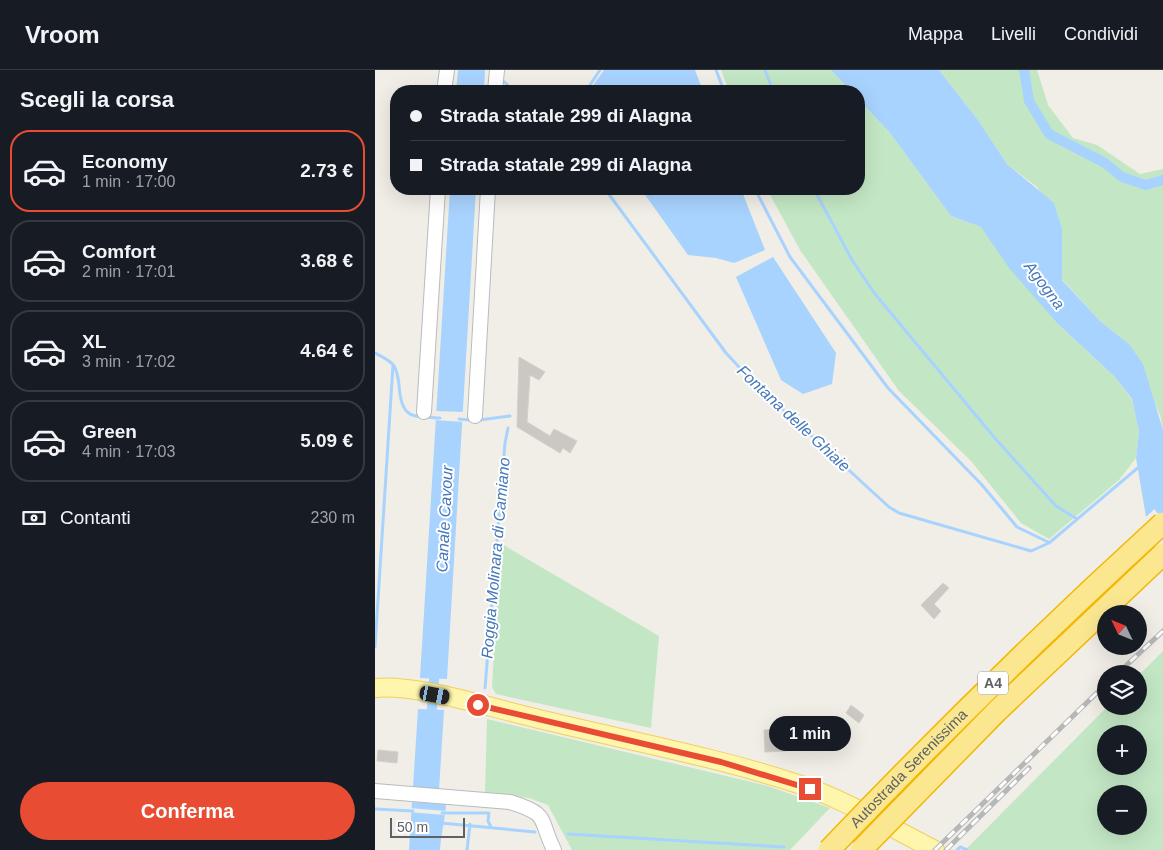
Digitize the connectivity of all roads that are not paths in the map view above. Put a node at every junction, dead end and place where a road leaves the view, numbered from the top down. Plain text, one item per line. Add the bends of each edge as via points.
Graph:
1 (447, 70) edge
2 (497, 70) edge
3 (445, 85) edge
4 (496, 85) edge
5 (438, 195) edge
6 (488, 195) edge
7 (424, 412) dead end
8 (475, 416) dead end
9 (1163, 522) edge
10 (1163, 554) edge
11 (375, 688) edge
12 (411, 691) junction
13 (375, 695) edge
14 (375, 791) edge
15 (554, 850) edge
16 (829, 850) edge
17 (861, 850) edge
18 (935, 850) edge

1 - 3 street
2 - 4 street
5 - 7 street
6 - 8 street
9 - 16 highway, Autostrada Serenissima / A4, bridge via 1011,666
10 - 17 highway, Autostrada Serenissima / A4, bridge via 997,711
11 - 12 main road
12 - 13 main road
12 - 18 main road via 721,762 796,783
14 - 15 street via 510,802 528,808 543,821

